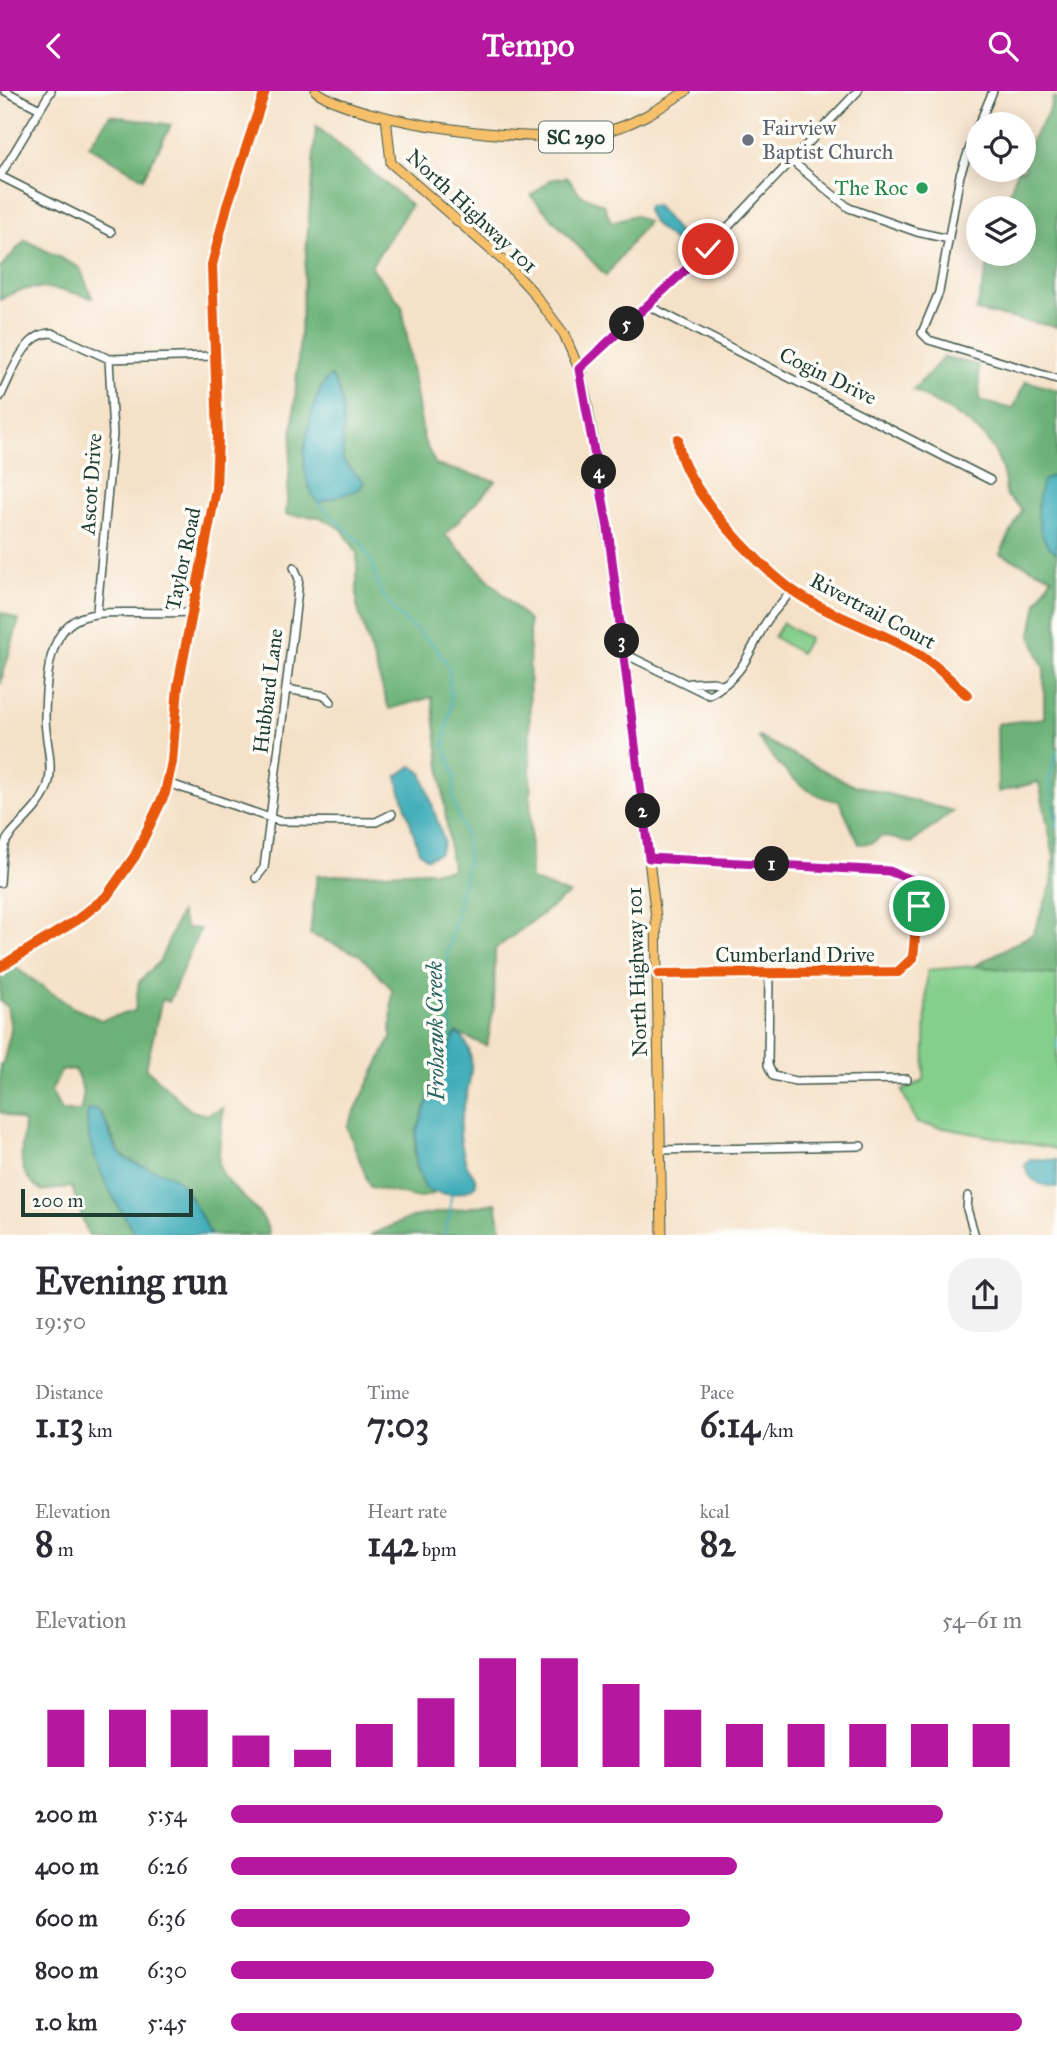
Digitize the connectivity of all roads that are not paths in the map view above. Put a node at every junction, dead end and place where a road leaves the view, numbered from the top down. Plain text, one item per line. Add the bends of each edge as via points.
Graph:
1 (5, 91) edge
2 (51, 91) edge
3 (265, 91) edge
4 (316, 91) edge
5 (687, 91) edge
6 (858, 91) edge
7 (993, 91) edge
8 (40, 109) junction
9 (984, 112) edge
10 (386, 117) junction
11 (966, 154) edge
12 (793, 162) junction
13 (0, 176) edge
14 (111, 232) dead end
15 (949, 239) junction
16 (649, 306) junction
17 (214, 356) junction
18 (110, 359) junction
19 (579, 369) junction
20 (1057, 379) edge
21 (0, 397) edge
22 (678, 439) dead end
23 (990, 480) dead end
24 (294, 567) dead end
25 (792, 590) junction
26 (97, 611) junction
27 (192, 613) junction
28 (623, 653) junction
29 (689, 683) junction
30 (724, 685) junction
31 (286, 689) junction
32 (967, 695) dead end
33 (331, 702) dead end
34 (168, 783) junction
35 (392, 814) dead end
36 (270, 819) junction
37 (2, 843) edge
38 (649, 858) junction
39 (256, 879) dead end
40 (0, 883) edge
41 (0, 967) edge
42 (659, 974) junction
43 (769, 975) junction
44 (907, 1079) dead end
45 (861, 1146) dead end
46 (659, 1150) junction
47 (968, 1196) dead end
48 (662, 1235) edge
49 (975, 1235) edge

1 - 8 street
2 - 8 street
3 - 17 street, Taylor Road via 214,253
4 - 10 main road via 347,108
5 - 10 main road, SC 290 via 638,120 583,136 522,135
6 - 12 street
7 - 9 street
8 - 13 street
10 - 19 main road, North Highway 101 via 391,163 521,279 556,321
11 - 15 street
12 - 15 street via 849,208
12 - 16 street
13 - 14 street
15 - 20 street via 939,292 922,330 925,338
16 - 19 street
16 - 23 street, Cogin Drive
17 - 18 street
17 - 27 street, Taylor Road via 216,489
18 - 21 street via 43,334 31,341
18 - 26 street, Ascot Drive via 113,434
19 - 28 main road, North Highway 101 via 608,528
22 - 25 street, Rivertrail Court via 678,453 698,491 762,564
24 - 31 street, Hubbard Lane via 299,579
25 - 30 street via 766,623 741,671
25 - 32 street, Rivertrail Court via 934,665
26 - 27 street
26 - 37 street via 69,624 53,646 45,714 48,785 40,803
27 - 34 street, Taylor Road via 178,686
28 - 29 street
28 - 38 main road, North Highway 101
29 - 30 street
29 - 30 street via 709,695
31 - 33 street
31 - 36 street, Hubbard Lane
34 - 36 street
34 - 41 street, Taylor Road via 135,856 106,897
35 - 36 street via 376,822
36 - 39 street, Hubbard Lane via 264,868
37 - 40 street
38 - 42 main road, North Highway 101
38 - 43 street, Cumberland Drive via 876,870 905,875 917,883 916,941 912,960 904,969
42 - 43 street, Cumberland Drive
42 - 46 main road, North Highway 101
43 - 44 street via 768,1065 774,1076 795,1081
45 - 46 street
46 - 48 main road, North Highway 101
47 - 49 street

